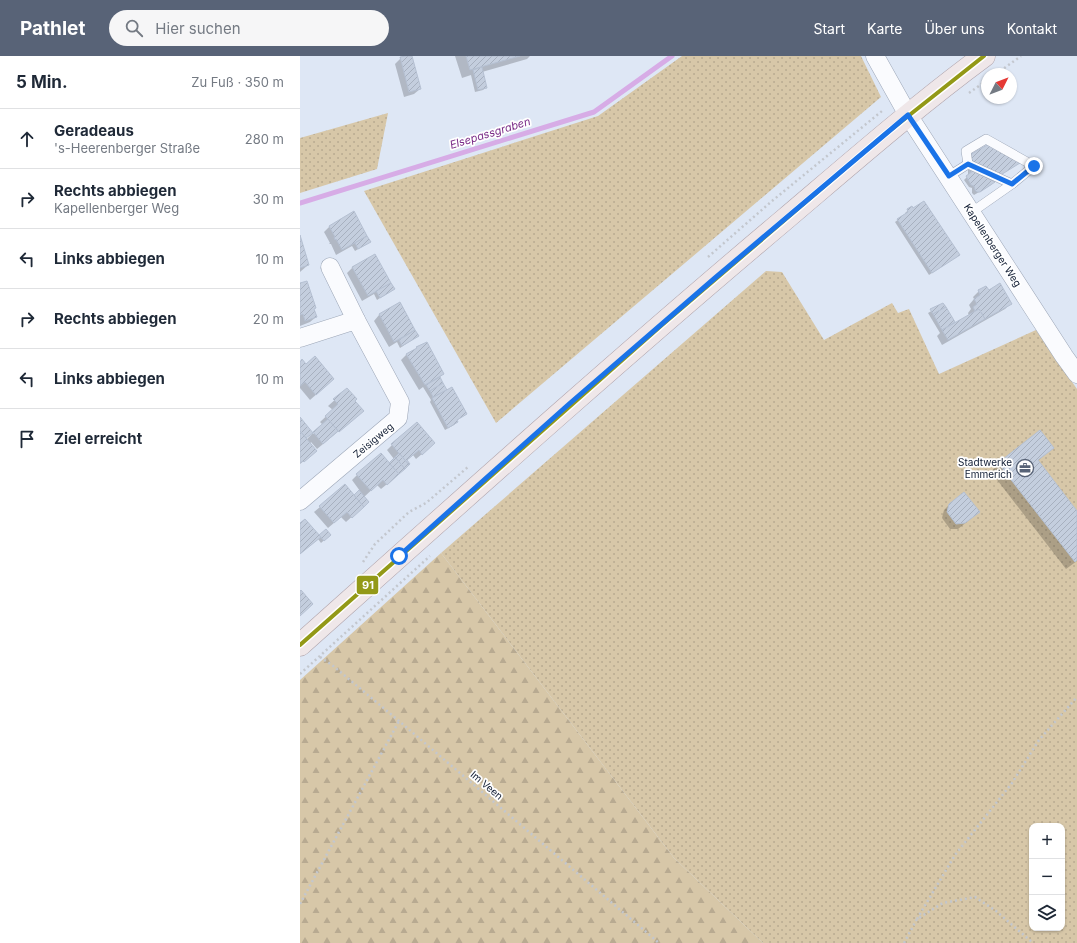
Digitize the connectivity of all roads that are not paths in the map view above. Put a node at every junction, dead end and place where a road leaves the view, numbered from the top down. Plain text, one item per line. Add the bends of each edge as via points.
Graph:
1 (874, 56) edge
2 (984, 56) edge
3 (908, 115) junction
4 (968, 164) junction
5 (949, 176) junction
6 (1012, 184) junction
7 (972, 212) junction
8 (330, 267) dead end
9 (356, 320) junction
10 (300, 338) edge
11 (1077, 374) edge
12 (300, 501) edge
13 (301, 644) edge

1 - 3 street, Kapellenberger Weg
2 - 3 main road
3 - 5 street, Kapellenberger Weg
3 - 13 main road via 568,405
4 - 5 lane
4 - 6 lane
4 - 6 lane via 966,151 986,139 1034,166
5 - 7 street, Kapellenberger Weg
6 - 7 lane
7 - 11 street, Kapellenberger Weg
8 - 9 street, Zeisigweg
9 - 10 street
9 - 12 street, Zeisigweg via 400,402 398,418

